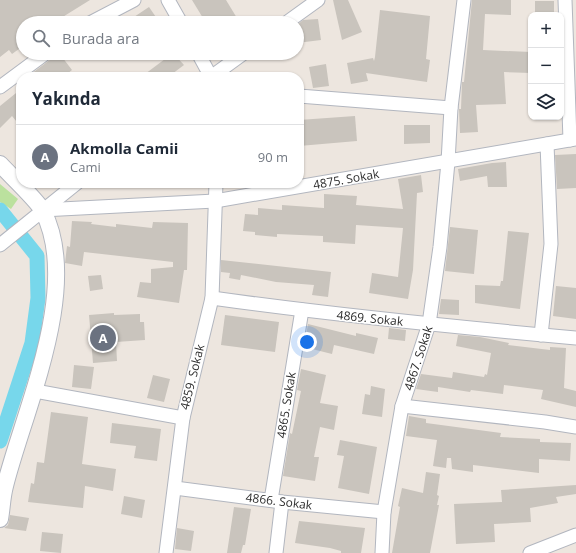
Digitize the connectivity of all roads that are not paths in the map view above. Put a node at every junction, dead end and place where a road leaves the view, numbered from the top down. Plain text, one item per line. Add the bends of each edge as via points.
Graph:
1 (134, 0) edge
2 (168, 0) edge
3 (318, 0) edge
4 (464, 0) edge
5 (565, 0) edge
6 (103, 16) edge
7 (177, 16) edge
8 (296, 16) edge
9 (37, 60) edge
10 (202, 60) edge
11 (234, 60) edge
12 (20, 72) edge
13 (208, 72) edge
14 (218, 72) edge
15 (16, 75) edge
16 (0, 87) edge
17 (304, 96) edge
18 (451, 108) junction
19 (573, 140) edge
20 (547, 144) junction
21 (448, 162) junction
22 (0, 164) edge
23 (16, 182) edge
24 (304, 186) edge
25 (22, 188) edge
26 (71, 188) edge
27 (216, 188) edge
28 (293, 188) edge
29 (215, 201) junction
30 (42, 210) junction
31 (2, 244) edge
32 (212, 298) junction
33 (302, 310) junction
34 (429, 324) junction
35 (541, 334) junction
36 (576, 338) edge
37 (35, 392) junction
38 (402, 406) junction
39 (183, 418) junction
40 (576, 428) edge
41 (175, 488) junction
42 (276, 501) junction
43 (384, 512) junction
44 (0, 519) edge
45 (576, 535) edge
46 (166, 553) edge
47 (276, 553) edge
48 (382, 553) edge
49 (530, 553) edge

1 - 6 street
2 - 7 street
3 - 8 street
4 - 18 street, 4867. Sokak
5 - 19 street
9 - 12 street
10 - 13 street
11 - 14 street
15 - 16 street
17 - 18 street
18 - 21 street, 4867. Sokak
19 - 20 street, 4875. Sokak
20 - 21 street, 4875. Sokak
20 - 35 street via 551,244
21 - 24 street, 4875. Sokak
21 - 34 street, 4867. Sokak
22 - 23 street
25 - 30 street
26 - 30 street
27 - 29 street, 4859. Sokak
28 - 29 street, 4875. Sokak
29 - 30 street, 4875. Sokak
29 - 32 street, 4859. Sokak
30 - 31 street
30 - 37 street via 53,239 55,290
32 - 33 street, 4869. Sokak
32 - 39 street, 4859. Sokak
33 - 34 street, 4869. Sokak
33 - 42 street, 4865. Sokak
34 - 35 street, 4869. Sokak
34 - 38 street, 4867. Sokak
35 - 36 street, 4869. Sokak
37 - 39 street
37 - 44 street via 5,487
38 - 40 street via 545,422
38 - 43 street, 4867. Sokak
39 - 41 street, 4859. Sokak
41 - 42 street, 4866. Sokak
41 - 46 street, 4859. Sokak
42 - 43 street, 4866. Sokak
42 - 47 street, 4865. Sokak
43 - 48 street, 4867. Sokak
45 - 49 street

